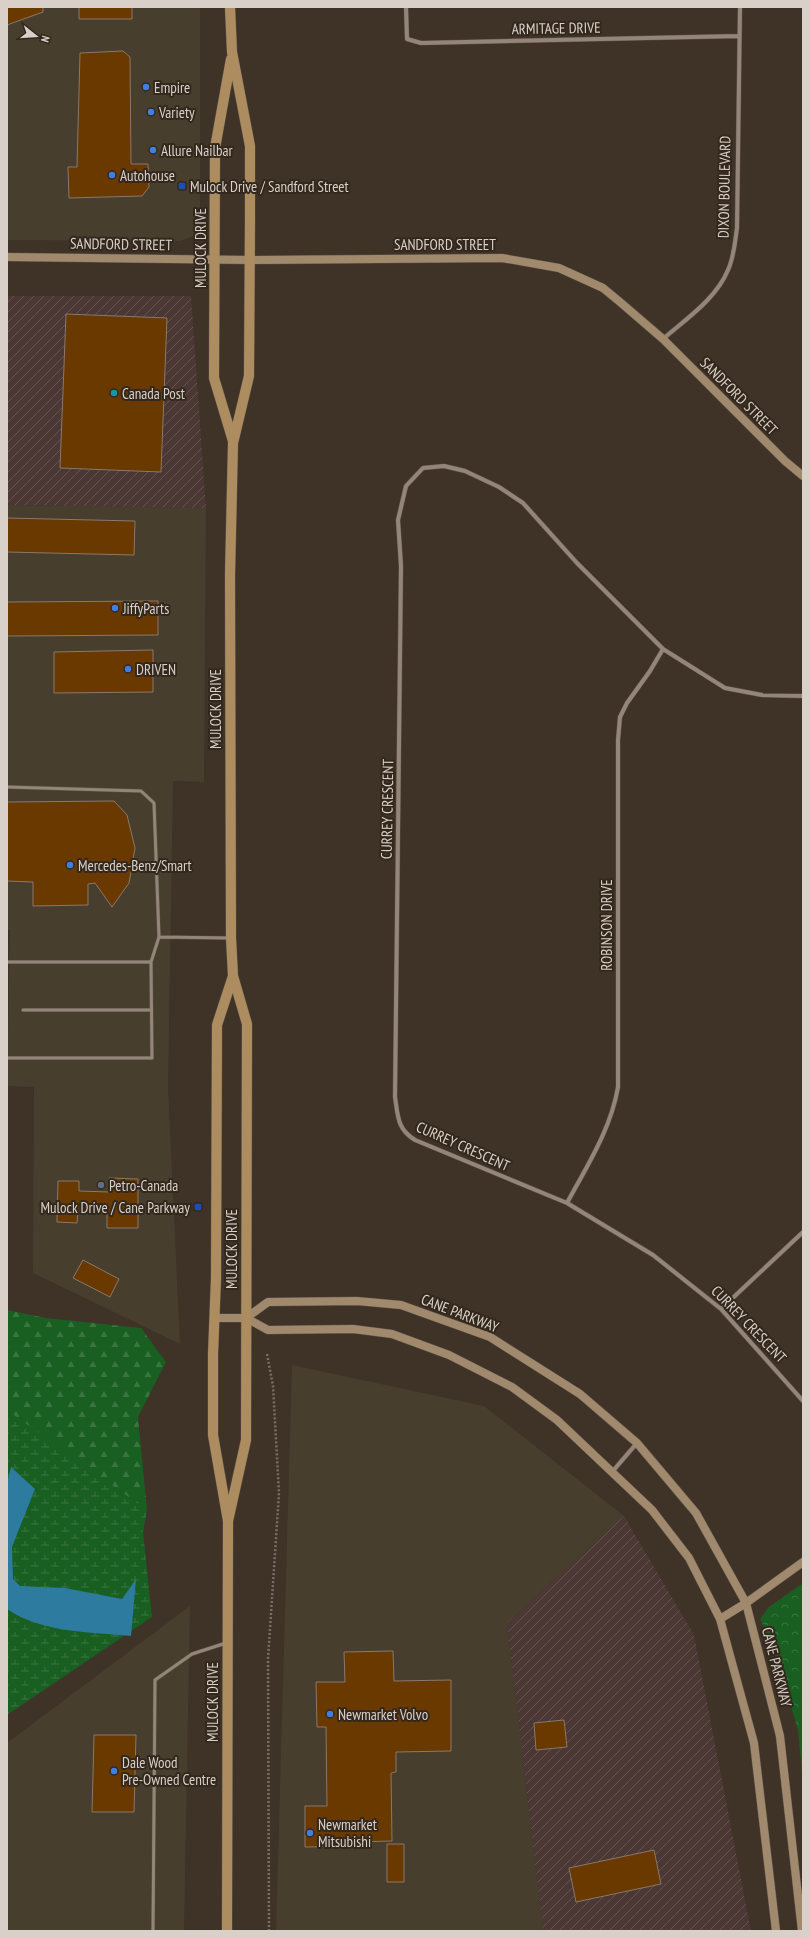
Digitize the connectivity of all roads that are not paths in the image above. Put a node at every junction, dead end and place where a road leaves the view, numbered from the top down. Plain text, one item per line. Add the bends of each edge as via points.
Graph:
1 (230, 7) edge
2 (406, 7) edge
3 (740, 7) edge
4 (739, 36) junction
5 (232, 52) junction
6 (7, 257) edge
7 (216, 259) junction
8 (250, 260) junction
9 (663, 339) junction
10 (233, 443) junction
11 (803, 476) edge
12 (663, 649) junction
13 (803, 696) edge
14 (7, 787) edge
15 (159, 936) junction
16 (231, 938) junction
17 (7, 962) edge
18 (151, 962) junction
19 (233, 976) junction
20 (23, 1010) dead end
21 (151, 1010) junction
22 (7, 1058) edge
23 (567, 1203) junction
24 (803, 1232) edge
25 (721, 1309) junction
26 (214, 1318) junction
27 (246, 1318) junction
28 (803, 1401) edge
29 (637, 1443) junction
30 (612, 1472) junction
31 (228, 1521) junction
32 (803, 1562) edge
33 (746, 1603) junction
34 (720, 1619) junction
35 (227, 1642) junction
36 (153, 1931) edge
37 (227, 1931) edge
38 (776, 1931) edge
39 (802, 1931) edge

1 - 5 main road, MULOCK DRIVE
2 - 4 street, ARMITAGE DRIVE via 407,39 421,43
3 - 4 street, DIXON BOULEVARD
4 - 9 street, DIXON BOULEVARD via 737,228 734,254 728,271 716,290
5 - 7 main road, MULOCK DRIVE via 215,148
5 - 8 main road, MULOCK DRIVE via 250,146
6 - 7 main road, SANDFORD STREET
7 - 8 main road, SANDFORD STREET
7 - 10 main road, MULOCK DRIVE via 214,378
8 - 9 main road, SANDFORD STREET via 502,258 532,262 559,268 603,288
8 - 10 main road, MULOCK DRIVE via 249,376
9 - 11 main road, SANDFORD STREET
10 - 16 main road, MULOCK DRIVE via 230,575
12 - 13 street, CURREY CRESCENT via 724,688 762,695
12 - 23 street, ROBINSON DRIVE via 620,717 618,1087 609,1122
12 - 23 street, CURREY CRESCENT via 577,563 523,503 499,487 464,470 434,466 423,468 406,486 398,520 401,566 395,1097 399,1124 406,1135 431,1148
14 - 15 lane via 141,791 154,803
15 - 16 lane
15 - 18 lane
16 - 19 main road, MULOCK DRIVE
17 - 18 lane
18 - 21 lane
19 - 26 main road, MULOCK DRIVE via 217,1025
19 - 27 main road, MULOCK DRIVE via 247,1024
20 - 21 lane
21 - 22 lane via 152,1058
23 - 25 street, CURREY CRESCENT via 653,1255
24 - 25 street
25 - 28 street, CURREY CRESCENT
26 - 27 main road
26 - 31 main road, MULOCK DRIVE via 213,1435
27 - 29 main road, CANE PARKWAY via 268,1302 357,1301 401,1305 490,1337 580,1394
27 - 30 main road via 268,1330 353,1329 392,1334 448,1355 512,1388 558,1420
27 - 31 main road, MULOCK DRIVE via 246,1440
29 - 30 street
29 - 33 main road, CANE PARKWAY via 696,1513
30 - 34 main road via 652,1510 689,1558
31 - 35 main road, MULOCK DRIVE
32 - 33 main road
33 - 34 main road
33 - 39 main road, CANE PARKWAY via 780,1736
34 - 38 main road via 754,1743
35 - 36 lane via 192,1654 154,1680
35 - 37 main road, MULOCK DRIVE

